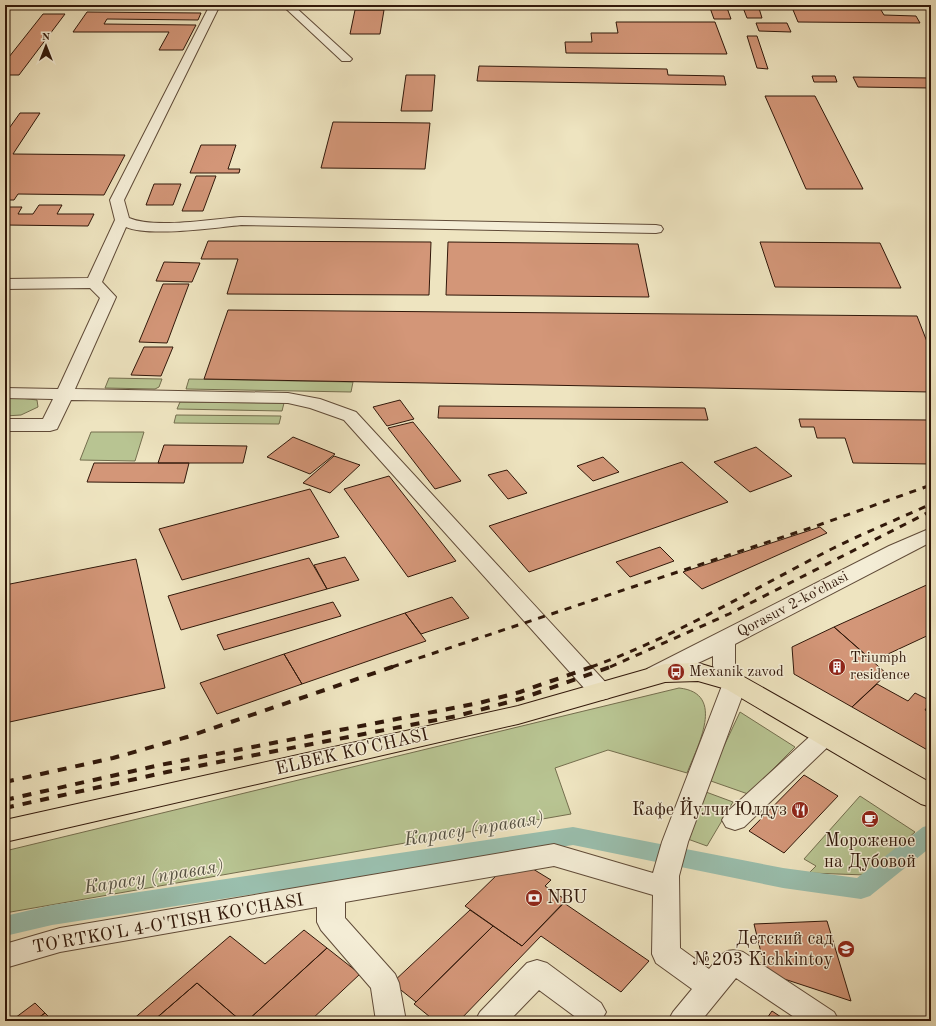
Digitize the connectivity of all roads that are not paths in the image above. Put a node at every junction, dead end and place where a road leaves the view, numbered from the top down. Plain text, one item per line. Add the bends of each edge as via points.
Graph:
1 (215, 5) edge
2 (287, 5) edge
3 (346, 5) edge
4 (512, 5) edge
5 (346, 60) dead end
6 (122, 220) junction
7 (656, 229) dead end
8 (94, 283) junction
9 (5, 284) edge
10 (5, 393) edge
11 (64, 394) junction
12 (5, 425) edge
13 (931, 534) edge
14 (724, 642) junction
15 (655, 675) junction
16 (736, 683) junction
17 (601, 692) junction
18 (826, 735) junction
19 (923, 792) edge
20 (735, 820) dead end
21 (5, 831) edge
22 (666, 882) junction
23 (331, 894) junction
24 (5, 956) edge
25 (712, 987) junction
26 (591, 1012) dead end
27 (391, 1021) edge
28 (490, 1021) edge
29 (683, 1021) edge
30 (824, 1021) edge

1 - 6 street via 117,200
2 - 5 street
3 - 4 street
6 - 7 street via 136,226 184,226 241,220
6 - 8 street
8 - 9 street
8 - 11 street via 108,297
10 - 11 street
11 - 12 street via 50,425
11 - 17 street via 288,398 314,403 350,416
13 - 14 street, Qorasuv 2-koʻchasi via 896,550
14 - 15 street, Qorasuv 2-koʻchasi
14 - 16 street via 724,666
15 - 16 main road, ELBEK KO'CHASI via 698,672
15 - 17 main road, ELBEK KO'CHASI
16 - 18 main road, ELBEK KO'CHASI
16 - 22 street via 675,842
17 - 21 main road, ELBEK KO'CHASI via 518,715
18 - 19 main road, ELBEK KO'CHASI
18 - 20 street
22 - 23 street, TO'RTKO'L 4-O'TISH KO'CHASI via 554,854
22 - 25 street via 666,954
23 - 24 street, TO'RTKO'L 4-O'TISH KO'CHASI via 60,940
23 - 27 street via 332,922 385,983
25 - 29 street
25 - 30 street via 733,960
26 - 28 street via 537,972

